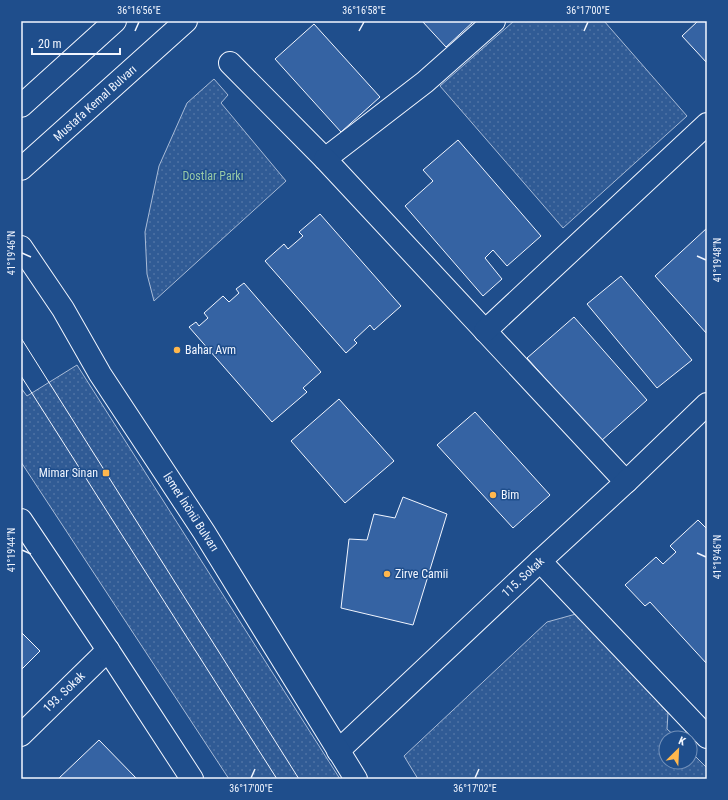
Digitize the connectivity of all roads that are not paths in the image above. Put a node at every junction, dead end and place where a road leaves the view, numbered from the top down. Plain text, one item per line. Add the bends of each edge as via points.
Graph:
1 (115, 21) edge
2 (186, 21) edge
3 (494, 21) edge
4 (230, 63) dead end
5 (21, 106) edge
6 (707, 124) edge
7 (325, 159) junction
8 (21, 169) edge
9 (21, 247) edge
10 (485, 331) junction
11 (707, 404) edge
12 (626, 482) junction
13 (21, 520) edge
14 (540, 561) junction
15 (108, 650) junction
16 (21, 735) edge
17 (707, 737) edge
18 (338, 750) junction
19 (192, 779) edge
20 (356, 779) edge

1 - 5 street
2 - 8 street, Mustafa Kemal Bulvarı
3 - 7 street via 425,82
4 - 7 street
6 - 10 street
7 - 10 street
9 - 18 street, İsmet İnönü Bulvarı via 204,532
10 - 12 street
11 - 12 street, 115. Sokak
12 - 14 street, 115. Sokak
13 - 15 street
14 - 17 street
14 - 18 street, 115. Sokak
15 - 16 street, 193. Sokak
15 - 19 street
18 - 20 street, İsmet İnönü Bulvarı

